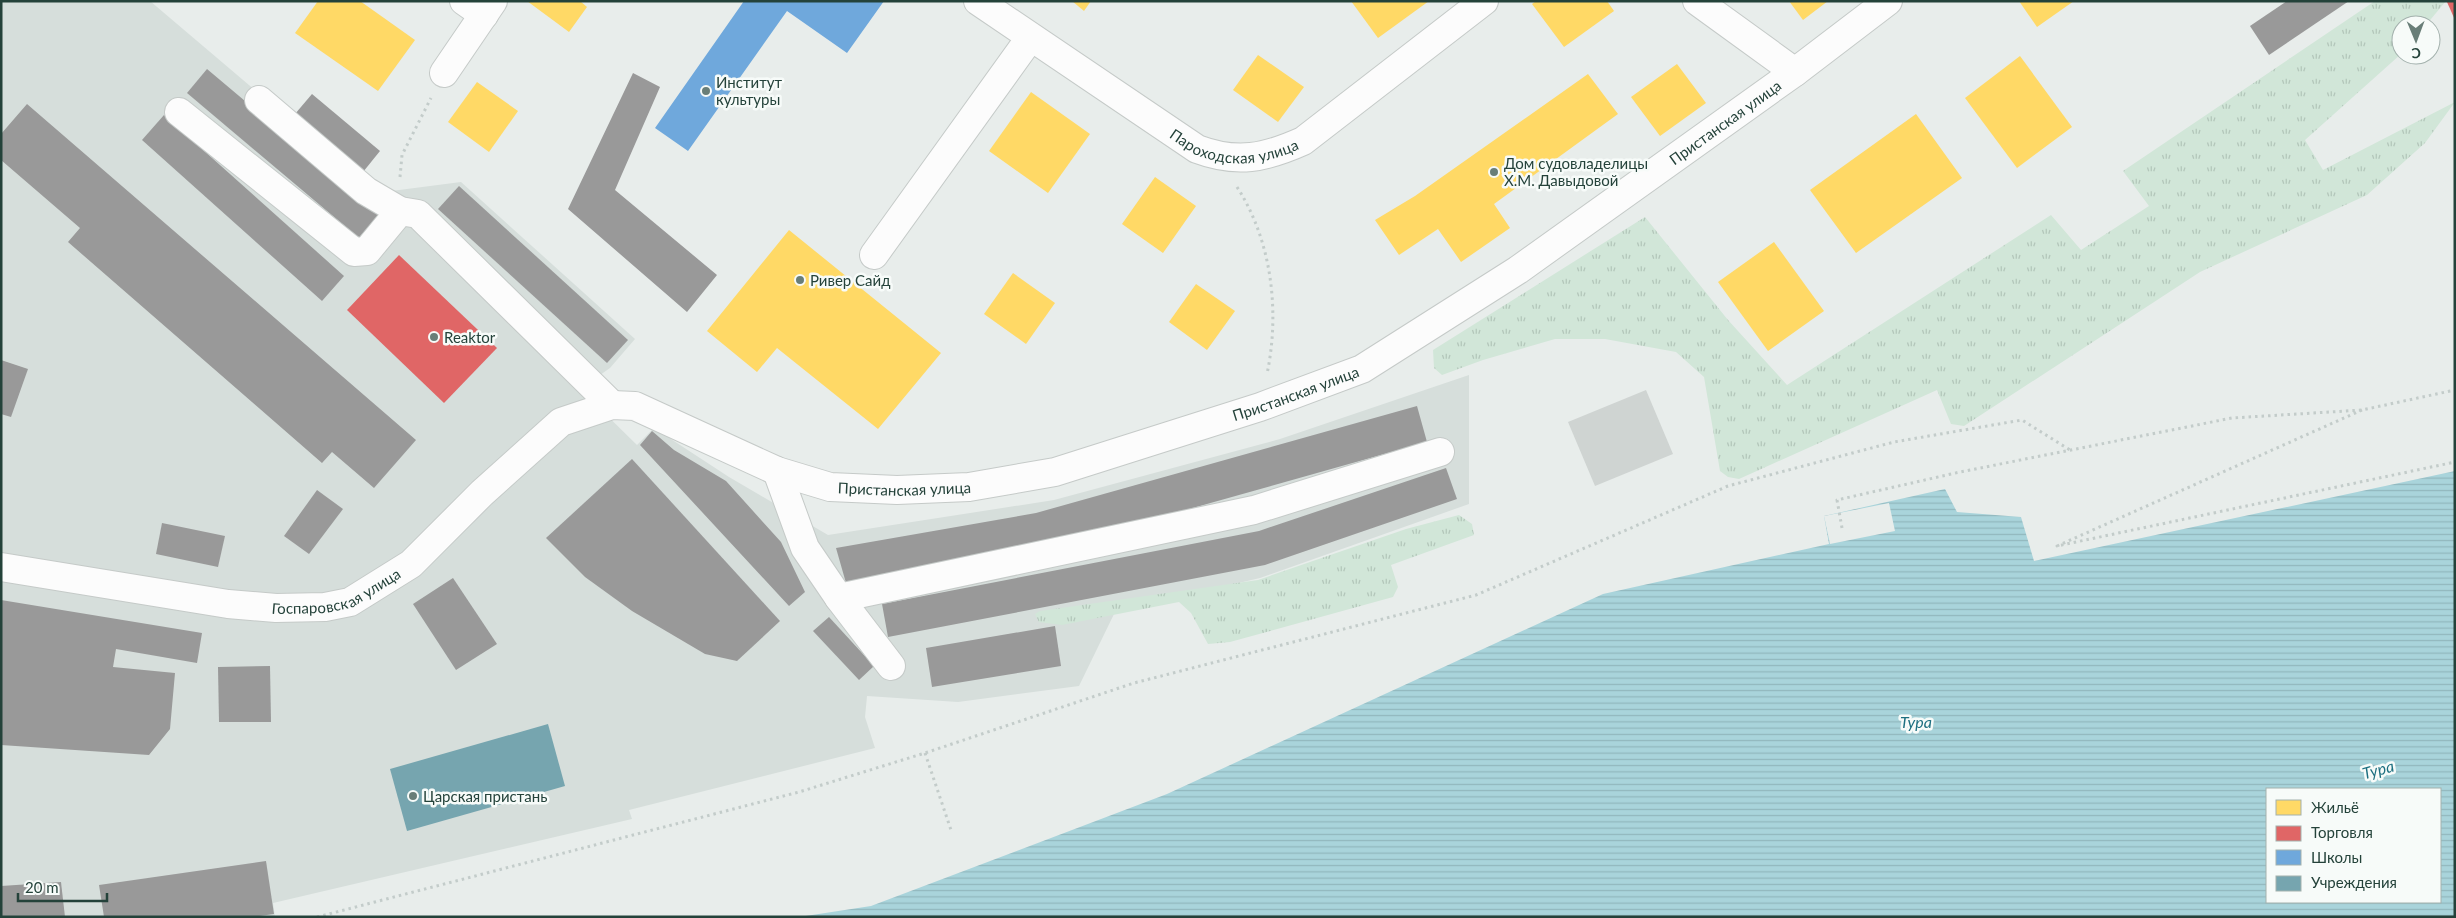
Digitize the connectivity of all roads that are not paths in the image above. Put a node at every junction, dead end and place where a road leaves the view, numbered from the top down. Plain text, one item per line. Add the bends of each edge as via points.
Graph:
1 (978, 1) edge
2 (1484, 1) edge
3 (1697, 1) edge
4 (1888, 1) edge
5 (480, 6) edge
6 (1030, 38) junction
7 (1795, 72) junction
8 (444, 73) road end
9 (259, 100) dead end
10 (179, 112) dead end
11 (409, 212) junction
12 (874, 255) dead end
13 (612, 405) junction
14 (1440, 452) dead end
15 (778, 471) junction
16 (1, 568) edge
17 (839, 598) junction
18 (891, 666) dead end

1 - 6 street, Пароходская улица
2 - 6 street, Пароходская улица via 1303,141 1273,154 1239,158 1216,156 1197,149
3 - 7 street
4 - 7 street, Пристанская улица
5 - 8 street
6 - 12 street
7 - 15 street, Пристанская улица via 1518,270 1362,369 1260,407 1055,472 969,487 897,490 830,487
9 - 11 street via 366,191
10 - 11 street via 354,252 367,250
11 - 13 street
13 - 15 street, Пристанская улица via 635,406
13 - 16 street, Госпаровская улица via 561,422 482,493 411,564 350,602 325,607 276,608 228,604
14 - 17 street via 1254,510
15 - 17 street via 805,548
17 - 18 street

